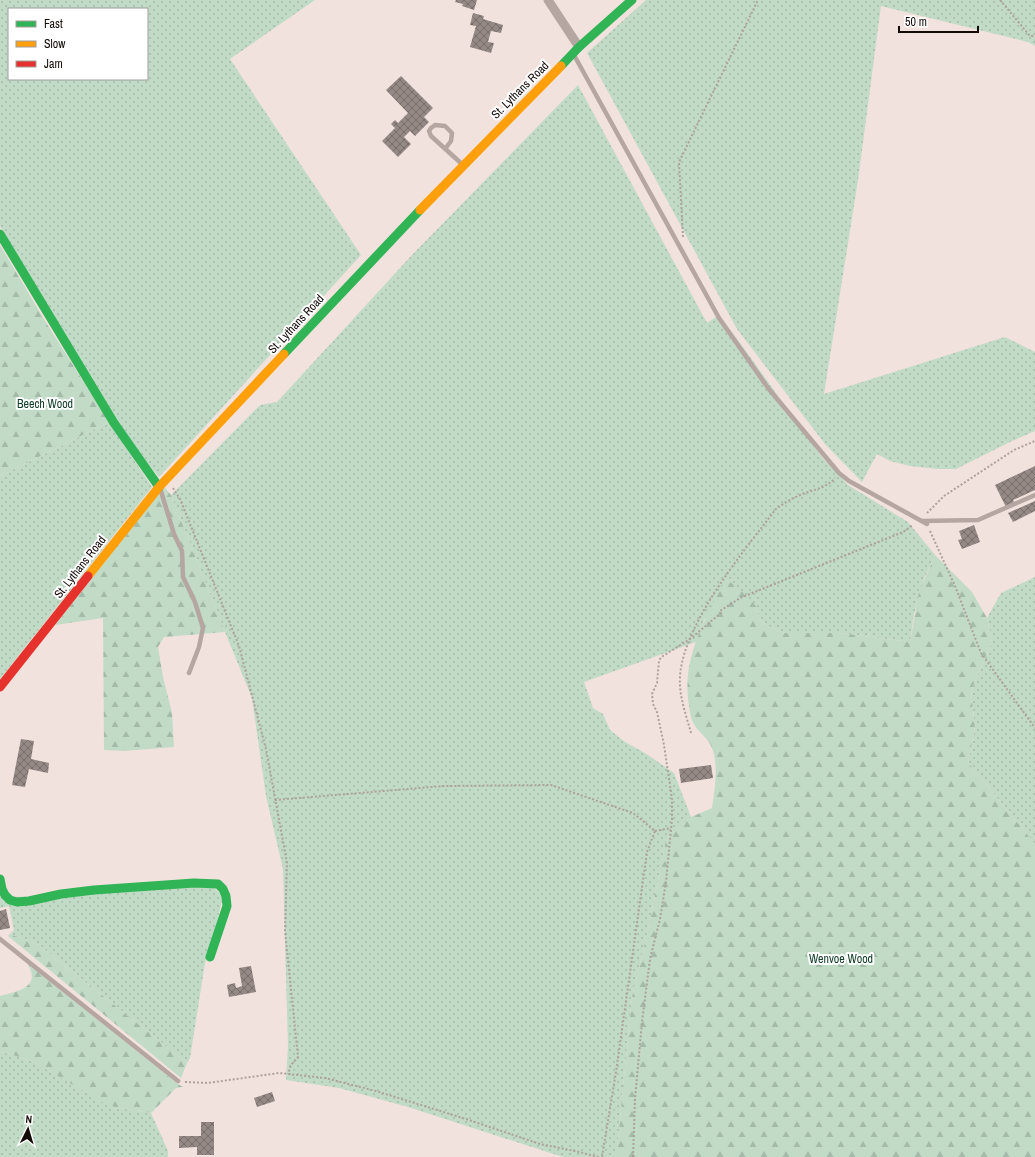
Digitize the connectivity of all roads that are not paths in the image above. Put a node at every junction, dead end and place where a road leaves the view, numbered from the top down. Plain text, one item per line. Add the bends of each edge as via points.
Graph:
1 (548, 0) edge
2 (632, 0) edge
3 (576, 50) junction
4 (446, 149) junction
5 (463, 165) junction
6 (0, 234) edge
7 (159, 487) junction
8 (1035, 495) edge
9 (920, 521) junction
10 (927, 524) road end
11 (189, 673) dead end
12 (0, 687) edge
13 (0, 879) edge
14 (0, 938) edge
15 (210, 957) dead end
16 (178, 1081) road end

1 - 3 street
2 - 3 street, St. Lythans Road
3 - 5 street, St. Lythans Road
3 - 9 lane via 719,318 768,388 839,473
4 - 4 lane via 431,136 429,131 435,125 445,126 452,132 451,141
4 - 5 lane
5 - 7 street, St. Lythans Road
6 - 7 street via 114,423
7 - 11 lane via 182,551 184,577 203,628
7 - 12 street, St. Lythans Road
8 - 9 lane via 978,520
9 - 10 lane
13 - 15 street via 8,899 14,902 73,892 194,883 218,884 226,896 227,906
14 - 16 lane

